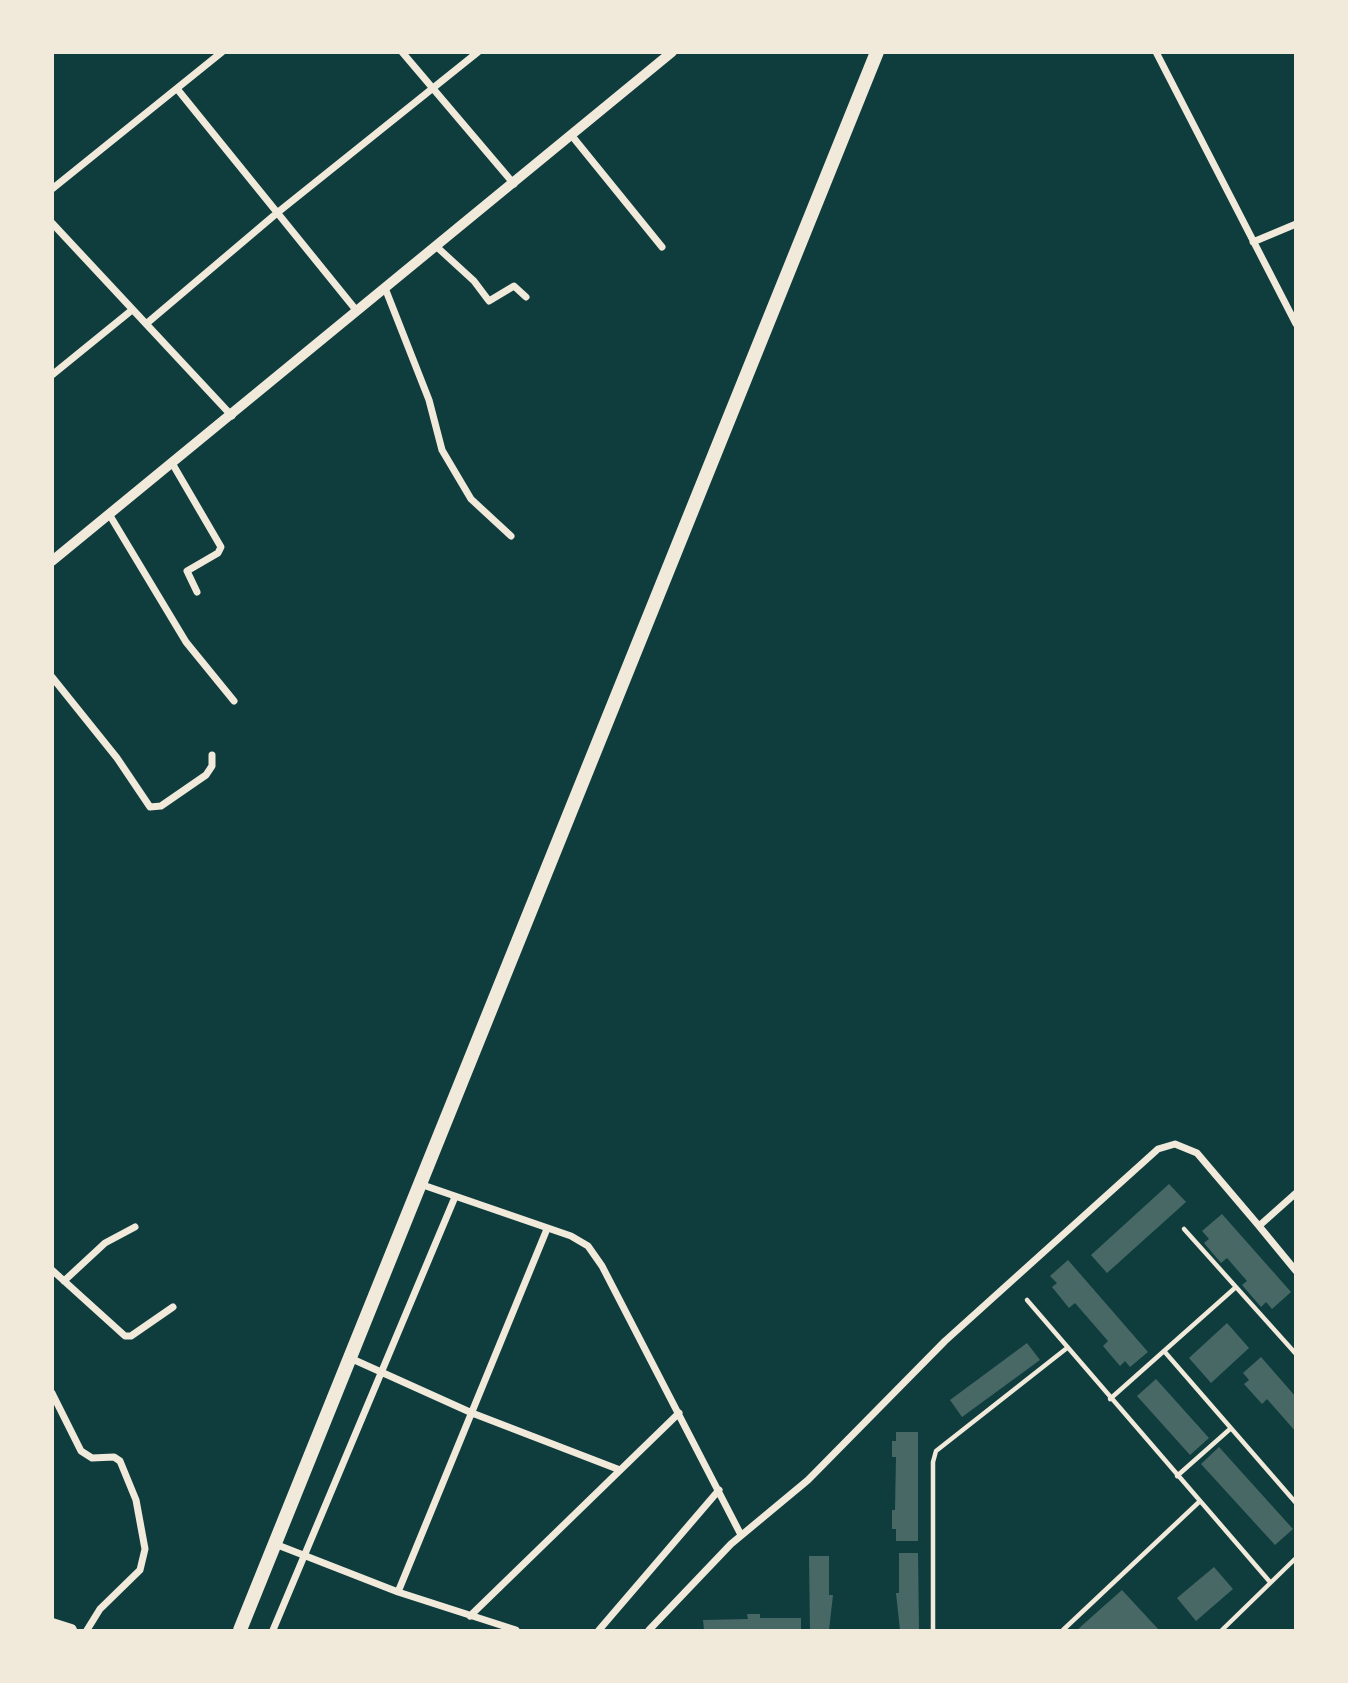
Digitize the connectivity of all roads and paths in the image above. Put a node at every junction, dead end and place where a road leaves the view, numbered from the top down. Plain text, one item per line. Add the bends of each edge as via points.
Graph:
1 (222, 52) edge
2 (402, 52) edge
3 (478, 52) edge
4 (877, 52) edge
5 (672, 53) edge
6 (1156, 53) edge
7 (431, 88) junction
8 (178, 90) junction
9 (572, 136) junction
10 (514, 184) junction
11 (52, 189) edge
12 (278, 213) junction
13 (52, 223) edge
14 (1296, 224) edge
15 (1253, 242) junction
16 (662, 247) dead end
17 (438, 248) junction
18 (385, 289) junction
19 (526, 298) dead end
20 (132, 310) junction
21 (356, 310) junction
22 (146, 324) junction
23 (1296, 324) edge
24 (52, 375) edge
25 (232, 416) junction
26 (172, 463) junction
27 (109, 514) junction
28 (511, 536) dead end
29 (52, 561) edge
30 (197, 592) dead end
31 (52, 677) edge
32 (234, 701) dead end
33 (212, 755) dead end
34 (420, 1184) junction
35 (1296, 1193) edge
36 (455, 1197) junction
37 (1259, 1226) junction
38 (135, 1227) dead end
39 (547, 1229) junction
40 (1184, 1229) dead end
41 (52, 1270) edge
42 (1296, 1271) edge
43 (64, 1281) junction
44 (1236, 1287) junction
45 (1027, 1300) dead end
46 (173, 1307) dead end
47 (1067, 1348) junction
48 (1164, 1350) junction
49 (1296, 1354) edge
50 (350, 1358) junction
51 (381, 1372) junction
52 (52, 1393) edge
53 (1110, 1399) junction
54 (472, 1412) junction
55 (679, 1413) junction
56 (1230, 1429) junction
57 (620, 1470) junction
58 (1177, 1476) junction
59 (719, 1490) junction
60 (1199, 1502) junction
61 (1296, 1503) edge
62 (741, 1535) junction
63 (275, 1544) junction
64 (304, 1555) junction
65 (1296, 1559) edge
66 (1270, 1582) junction
67 (398, 1592) junction
68 (470, 1616) junction
69 (52, 1624) edge
70 (71, 1630) edge
71 (87, 1630) edge
72 (240, 1630) edge
73 (273, 1630) edge
74 (516, 1630) edge
75 (599, 1630) edge
76 (649, 1630) edge
77 (933, 1630) edge
78 (1063, 1630) edge
79 (1222, 1630) edge

1 - 8 street
2 - 7 street
3 - 7 street
4 - 34 main road
5 - 9 street
6 - 15 street
7 - 10 street
7 - 12 street
8 - 11 street
8 - 12 street
9 - 10 street
9 - 16 street
10 - 17 street
12 - 21 street
12 - 22 street
13 - 20 street
14 - 15 street
15 - 23 street
17 - 18 street
17 - 19 street via 489,300 514,286
18 - 21 street
18 - 28 street via 429,400 442,450 471,499
20 - 22 street
20 - 24 street
21 - 25 street
22 - 25 street
25 - 26 street
26 - 27 street
26 - 30 street via 221,547 187,571
27 - 29 street
27 - 32 street via 186,642
31 - 33 street via 150,807 161,806 206,775
34 - 36 street
34 - 50 main road
35 - 37 street
36 - 39 street
36 - 51 street
37 - 42 street
37 - 62 street via 1196,1153 1182,1145 1158,1149 945,1341 808,1480
38 - 43 street via 105,1243
39 - 54 street
39 - 55 street via 588,1246
40 - 44 lane
41 - 43 street
43 - 46 street via 125,1336
44 - 48 lane
44 - 49 lane
45 - 47 lane
47 - 53 lane
47 - 77 lane via 936,1451
48 - 53 lane
48 - 56 lane
50 - 51 street
50 - 63 main road
51 - 54 street
51 - 64 street
52 - 71 street via 81,1451 92,1458 120,1461 135,1500 145,1549 140,1570 100,1609
53 - 58 lane
54 - 57 street
54 - 67 street
55 - 57 street
55 - 59 street
56 - 58 lane
56 - 61 lane
57 - 68 street
58 - 60 lane
59 - 62 street
59 - 75 street
60 - 66 lane
60 - 78 lane
62 - 76 street
63 - 64 street
63 - 72 main road
64 - 67 street
64 - 73 street
65 - 66 lane
66 - 79 lane
67 - 68 street
68 - 74 street
69 - 70 main road

